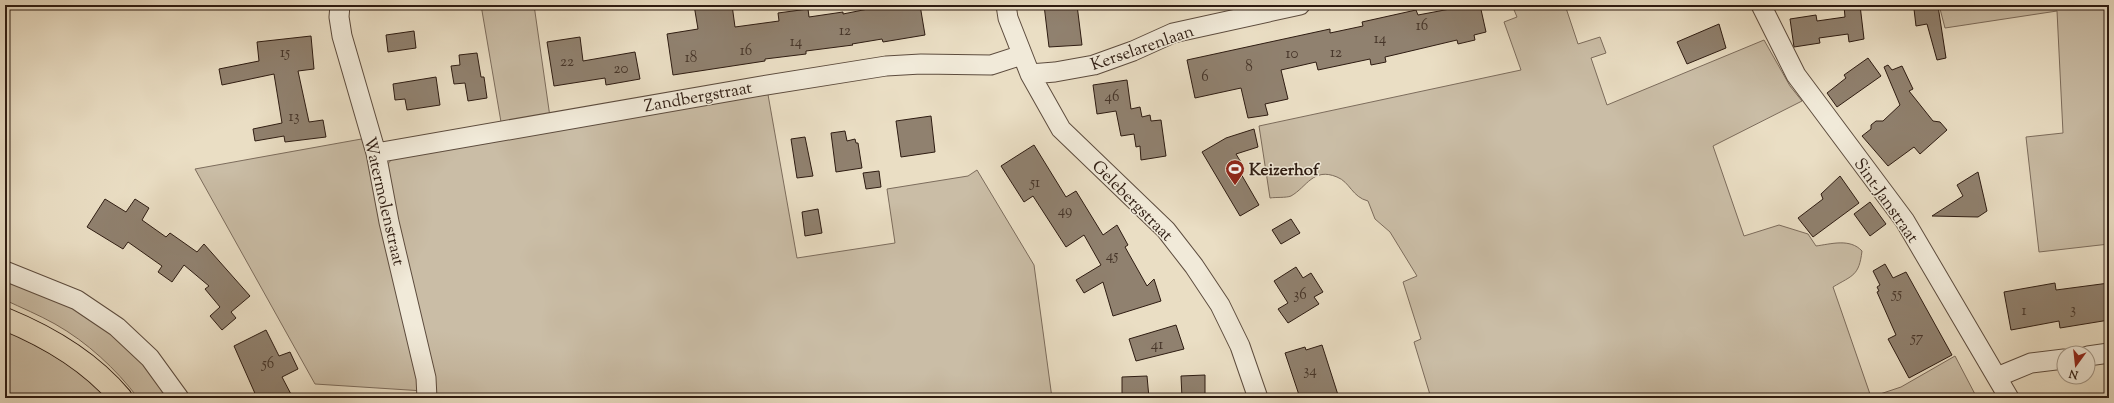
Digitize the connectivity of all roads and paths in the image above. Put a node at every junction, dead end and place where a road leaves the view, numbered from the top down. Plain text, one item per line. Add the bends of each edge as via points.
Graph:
1 (340, 5) edge
2 (1006, 5) edge
3 (1300, 5) edge
4 (1761, 5) edge
5 (1022, 55) junction
6 (1030, 74) junction
7 (376, 153) junction
8 (5, 271) edge
9 (5, 319) edge
10 (2109, 353) edge
11 (2096, 355) edge
12 (2056, 360) edge
13 (1997, 377) junction
14 (121, 398) edge
15 (179, 398) edge
16 (427, 398) edge
17 (1258, 398) edge
18 (2008, 398) edge

1 - 7 street, Watermolenstraat via 342,36
2 - 5 street, Gelebergstraat via 1008,18
3 - 6 street, Kerselarenlaan via 1173,33 1094,65
4 - 13 street, Sint-Janstraat via 1796,75 1905,221
5 - 6 street, Gelebergstraat
5 - 7 street, Zandbergstraat via 991,64 886,66
6 - 17 street, Gelebergstraat via 1061,129 1166,230 1194,266 1220,305 1240,346
7 - 16 street, Watermolenstraat via 389,222 426,378
8 - 15 street via 77,300 117,327 150,358
9 - 14 highway via 30,329 74,355 110,385
10 - 11 street
12 - 13 street via 2031,363
13 - 18 street, Sint-Janstraat

